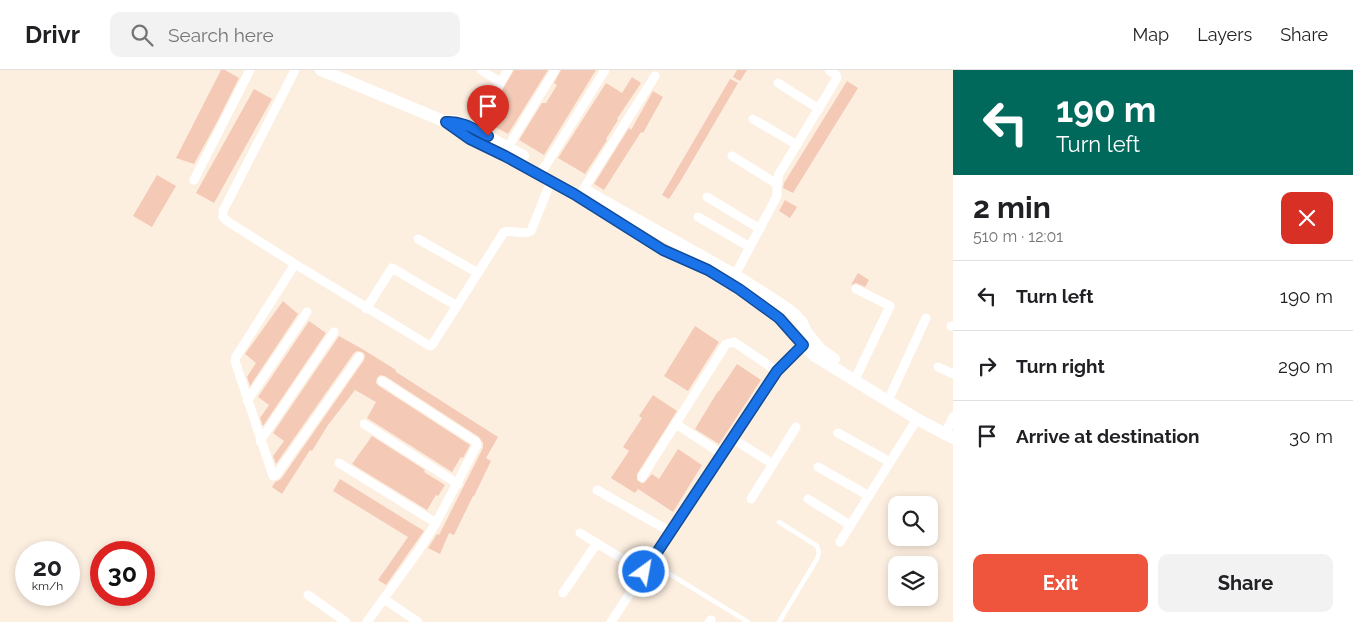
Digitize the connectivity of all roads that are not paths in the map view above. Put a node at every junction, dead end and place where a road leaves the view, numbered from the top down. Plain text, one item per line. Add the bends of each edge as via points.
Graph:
1 (250, 70) edge
2 (295, 70) edge
3 (321, 70) edge
4 (481, 70) edge
5 (508, 70) edge
6 (555, 70) edge
7 (605, 70) edge
8 (829, 70) edge
9 (655, 76) dead end
10 (500, 82) junction
11 (778, 83) dead end
12 (819, 108) junction
13 (753, 119) dead end
14 (446, 122) junction
15 (473, 128) junction
16 (797, 145) junction
17 (508, 147) junction
18 (732, 156) dead end
19 (544, 168) junction
20 (194, 180) dead end
21 (551, 181) junction
22 (777, 184) junction
23 (583, 190) junction
24 (707, 197) dead end
25 (698, 217) dead end
26 (760, 229) junction
27 (418, 239) dead end
28 (750, 247) junction
29 (295, 264) junction
30 (478, 274) junction
31 (735, 275) junction
32 (856, 289) dead end
33 (457, 306) junction
34 (366, 308) junction
35 (790, 310) junction
36 (307, 312) dead end
37 (926, 318) dead end
38 (792, 331) junction
39 (334, 332) dead end
40 (811, 348) junction
41 (359, 357) dead end
42 (938, 367) dead end
43 (777, 371) junction
44 (953, 374) edge
45 (858, 375) junction
46 (382, 381) dead end
47 (891, 394) junction
48 (247, 401) junction
49 (917, 419) junction
50 (364, 424) dead end
51 (676, 424) junction
52 (796, 427) dead end
53 (950, 430) edge
54 (838, 433) dead end
55 (732, 439) junction
56 (260, 441) junction
57 (722, 454) junction
58 (890, 462) junction
59 (339, 463) dead end
60 (773, 464) junction
61 (818, 467) dead end
62 (642, 478) dead end
63 (458, 484) junction
64 (596, 490) dead end
65 (869, 496) junction
66 (751, 499) dead end
67 (808, 499) dead end
68 (779, 522) dead end
69 (436, 523) junction
70 (850, 525) junction
71 (671, 532) junction
72 (580, 533) dead end
73 (840, 542) dead end
74 (597, 543) junction
75 (650, 562) junction
76 (644, 572) junction
77 (563, 593) dead end
78 (308, 595) dead end
79 (384, 600) junction
80 (346, 622) edge
81 (366, 622) edge
82 (418, 622) edge
83 (611, 622) edge
84 (748, 622) edge
85 (779, 622) edge

1 - 20 street
2 - 29 street via 223,211 227,221
3 - 14 street
4 - 10 street
5 - 10 street
6 - 17 street
7 - 19 street
8 - 12 street via 837,78
9 - 23 street
10 - 15 street
11 - 12 street
12 - 16 street
13 - 16 street
14 - 15 street via 455,121
14 - 21 street via 470,139
15 - 17 street
16 - 22 street via 779,174
17 - 19 street
18 - 22 street
19 - 23 street
21 - 30 street via 530,231 526,234 504,232
21 - 38 street via 663,250 708,270 739,289
22 - 26 street via 777,196
23 - 31 street
24 - 26 street
25 - 28 street
26 - 28 street
27 - 30 street
28 - 31 street
29 - 34 street
29 - 48 street via 236,357 235,365
30 - 33 street
31 - 35 street
32 - 45 street via 890,306
33 - 34 street via 430,346
33 - 34 street via 392,268
35 - 38 street
35 - 40 street via 802,323
36 - 48 street
37 - 47 street
38 - 40 street
39 - 56 street
40 - 43 street
40 - 45 street
40 - 49 street via 832,368
41 - 56 street via 276,475 270,473
42 - 44 street
43 - 51 street via 734,342 726,344
43 - 55 street
45 - 47 street
46 - 63 street via 476,442 477,448
47 - 53 street
48 - 56 street
49 - 53 street
49 - 58 street
50 - 63 street
51 - 57 street
51 - 62 street
52 - 60 street
54 - 58 street
55 - 57 street
55 - 60 street
57 - 71 street
58 - 65 street
59 - 69 street
60 - 66 street
61 - 65 street
63 - 69 street
64 - 71 street
65 - 70 street
67 - 70 street
68 - 85 lane via 817,546 819,552
69 - 79 street
70 - 73 street
71 - 75 street
72 - 74 street
74 - 76 street
74 - 77 street
75 - 76 street
75 - 84 lane
76 - 83 street
78 - 80 street
79 - 81 street
79 - 82 street

